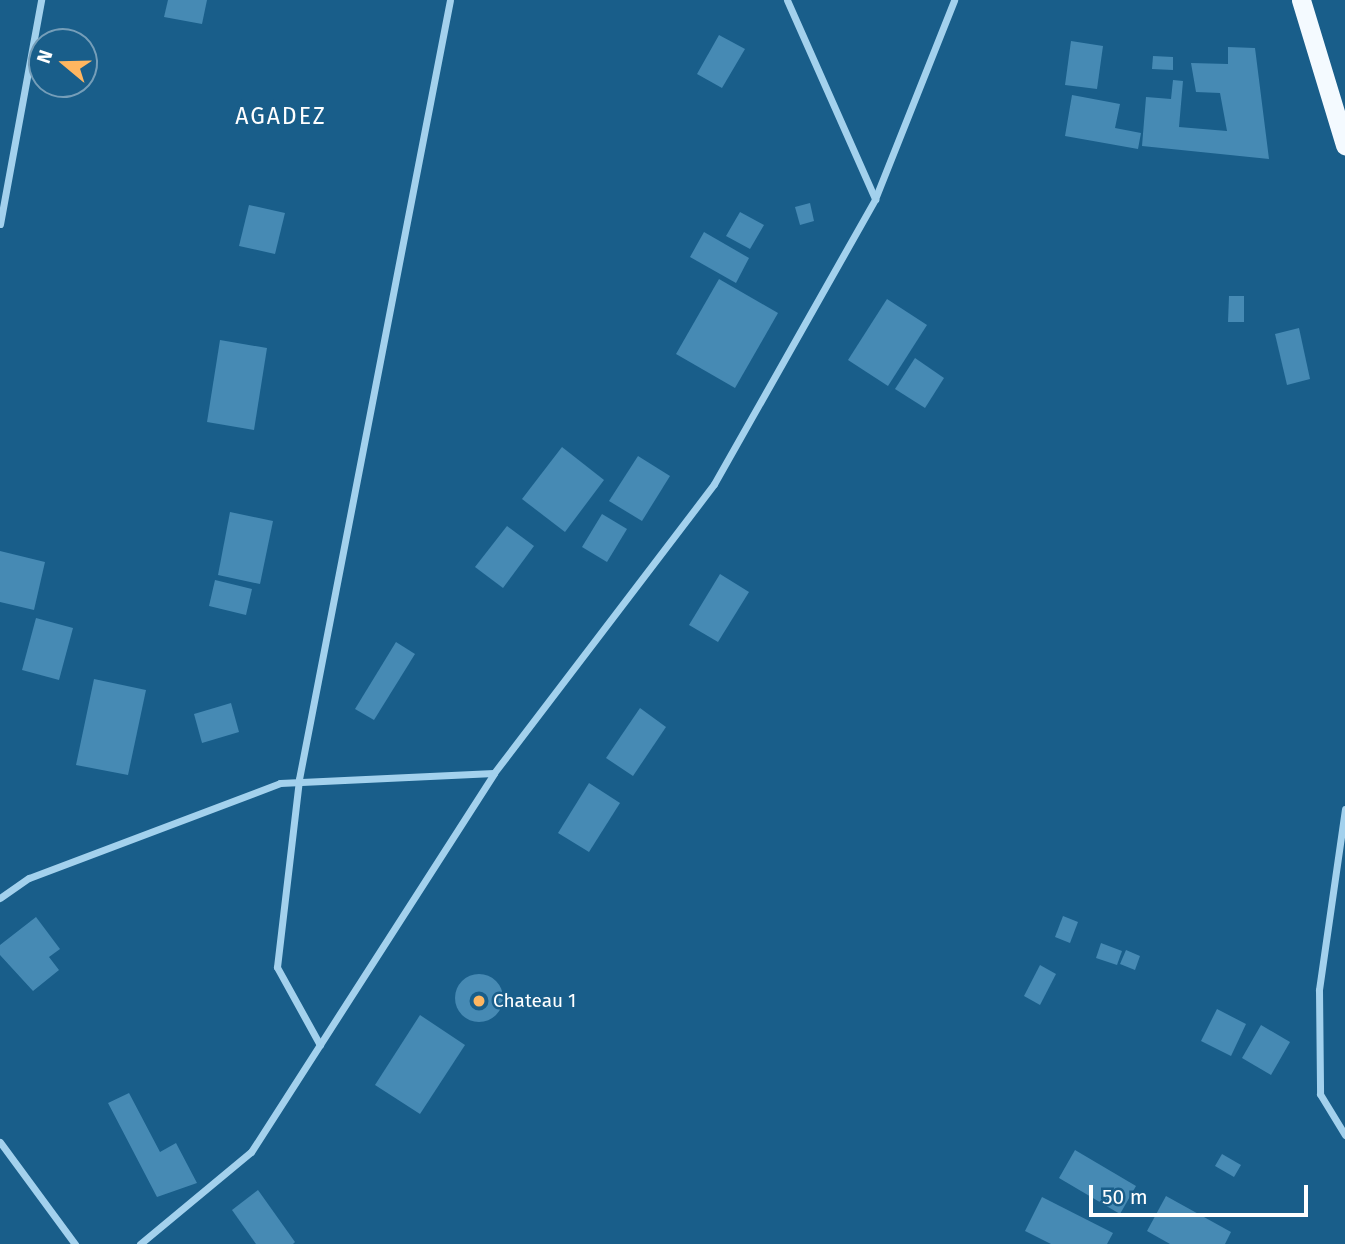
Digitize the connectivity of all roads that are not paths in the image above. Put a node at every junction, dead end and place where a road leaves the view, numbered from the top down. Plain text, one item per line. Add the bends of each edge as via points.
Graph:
1 (41, 0) edge
2 (450, 0) edge
3 (787, 0) edge
4 (954, 0) edge
5 (1301, 0) edge
6 (1345, 145) edge
7 (876, 199) junction
8 (0, 224) edge
9 (494, 773) junction
10 (299, 779) junction
11 (1345, 809) edge
12 (0, 898) edge
13 (320, 1045) junction
14 (1345, 1135) edge
15 (0, 1142) edge
16 (75, 1244) edge
17 (140, 1244) edge

1 - 8 street
2 - 10 street
3 - 7 street
4 - 7 street
5 - 6 highway
7 - 9 street via 714,484
9 - 10 street
9 - 13 street
10 - 12 street via 29,877
10 - 13 street via 277,967
11 - 14 street via 1318,990 1320,1094
13 - 17 street via 251,1152
15 - 16 street

